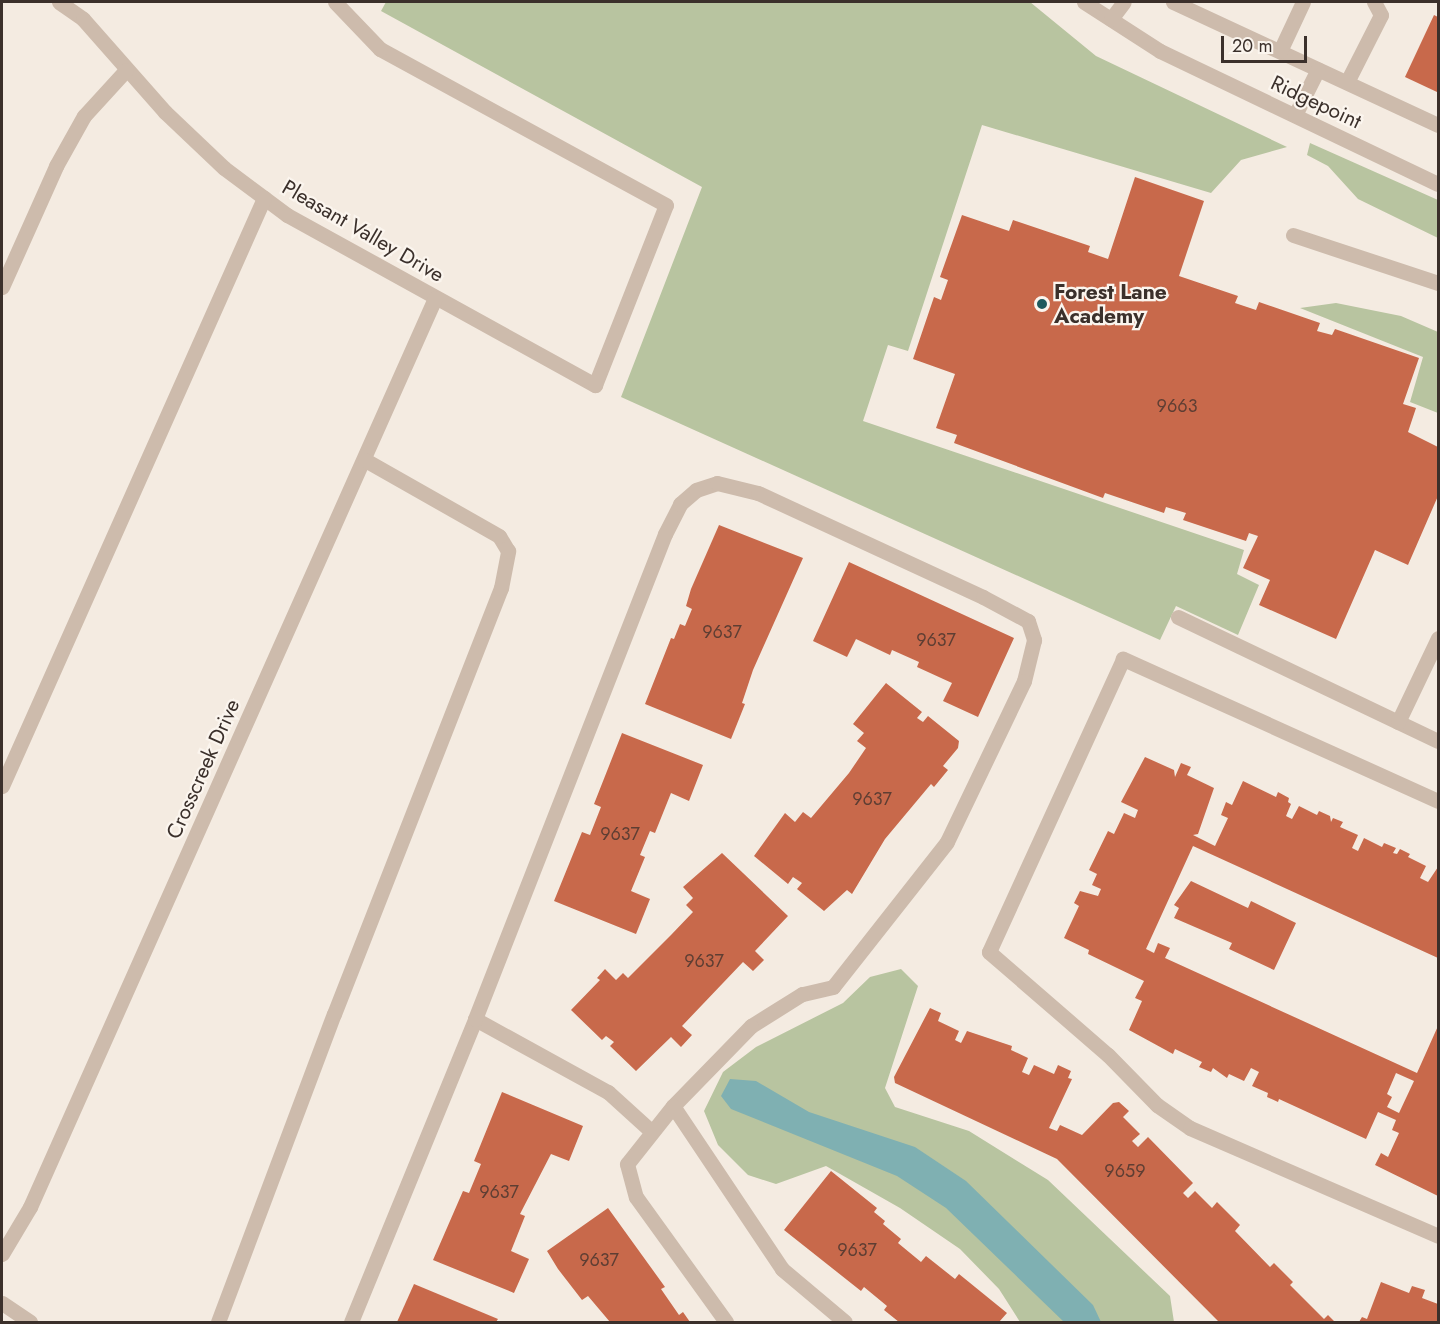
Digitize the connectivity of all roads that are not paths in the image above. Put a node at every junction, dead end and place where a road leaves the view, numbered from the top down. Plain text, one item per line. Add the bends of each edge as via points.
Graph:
1 (60, 2) edge
2 (335, 2) edge
3 (1084, 2) edge
4 (1124, 2) edge
5 (1173, 2) edge
6 (1303, 2) edge
7 (1374, 2) edge
8 (1111, 19) junction
9 (1280, 51) junction
10 (1318, 69) junction
11 (126, 70) junction
12 (1347, 82) junction
13 (1295, 115) junction
14 (1438, 125) edge
15 (1438, 184) edge
16 (264, 198) junction
17 (1293, 235) dead end
18 (1438, 283) edge
19 (2, 287) edge
20 (435, 297) junction
21 (365, 459) junction
22 (1178, 617) dead end
23 (1438, 638) edge
24 (1398, 722) junction
25 (1438, 741) edge
26 (2, 786) edge
27 (1438, 801) edge
28 (475, 1019) junction
29 (673, 1106) junction
30 (651, 1131) junction
31 (1438, 1236) edge
32 (2, 1254) edge
33 (2, 1303) edge
34 (30, 1323) edge
35 (218, 1323) edge
36 (351, 1323) edge
37 (726, 1323) edge
38 (845, 1323) edge

1 - 11 street, Pleasant Valley Drive via 83,19
2 - 20 street, Pleasant Valley Drive via 380,49 666,205 596,386
3 - 8 street, Ridgepoint
4 - 8 street
5 - 9 street, Ridgepoint
6 - 9 street
7 - 12 street via 1381,15
8 - 13 street, Ridgepoint via 1160,51
9 - 10 street, Ridgepoint
10 - 12 street, Ridgepoint
10 - 13 street
11 - 16 street, Pleasant Valley Drive via 224,168
11 - 19 street via 84,116 56,166
12 - 14 street, Ridgepoint
13 - 15 street, Ridgepoint
16 - 20 street, Pleasant Valley Drive via 287,215
16 - 26 street
17 - 18 street
20 - 21 street, Crosscreek Drive
21 - 32 street, Crosscreek Drive via 34,1196
21 - 35 street via 499,536 508,551 501,588 333,1014
22 - 24 street
23 - 24 street
24 - 25 street
27 - 31 street via 1123,659 989,952 1108,1055 1157,1105 1190,1128
28 - 29 street via 665,534 680,504 696,490 717,483 758,494 1028,621 1034,640 1024,681 947,843 833,987 802,994 751,1026
28 - 30 street via 608,1092
28 - 36 street
29 - 30 street
29 - 38 street via 782,1269
30 - 37 street via 627,1164 636,1197
33 - 34 street

